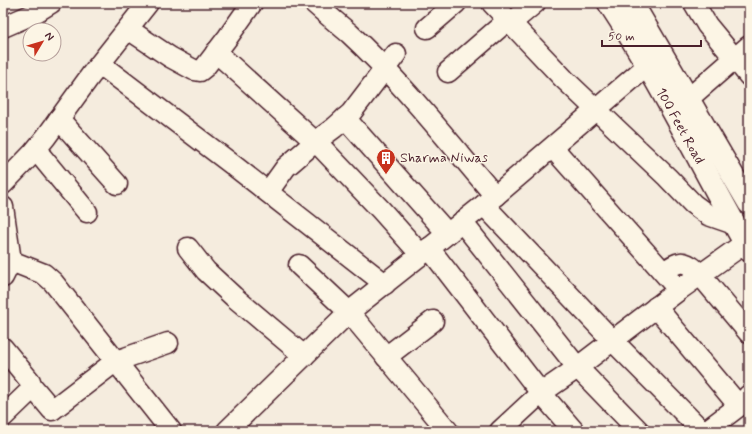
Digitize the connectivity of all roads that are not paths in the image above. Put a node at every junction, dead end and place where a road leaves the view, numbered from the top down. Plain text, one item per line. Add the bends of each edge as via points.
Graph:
1 (51, 3) edge
2 (148, 3) edge
3 (252, 3) edge
4 (314, 3) edge
5 (456, 3) edge
6 (492, 3) edge
7 (535, 3) edge
8 (609, 3) edge
9 (632, 3) edge
10 (694, 3) edge
11 (509, 22) junction
12 (3, 27) edge
13 (427, 28) dead end
14 (128, 29) junction
15 (216, 52) junction
16 (742, 52) edge
17 (390, 62) junction
18 (100, 64) junction
19 (647, 66) junction
20 (448, 72) dead end
21 (749, 76) edge
22 (688, 99) junction
23 (596, 110) junction
24 (345, 118) junction
25 (59, 119) junction
26 (315, 142) junction
27 (553, 148) junction
28 (36, 150) junction
29 (3, 184) edge
30 (117, 184) dead end
31 (268, 192) junction
32 (490, 201) junction
33 (749, 203) edge
34 (87, 212) dead end
35 (4, 214) edge
36 (455, 228) junction
37 (743, 239) edge
38 (188, 248) dead end
39 (425, 251) junction
40 (299, 265) dead end
41 (7, 269) edge
42 (664, 272) junction
43 (700, 275) junction
44 (385, 284) junction
45 (679, 290) junction
46 (656, 307) junction
47 (349, 312) junction
48 (432, 321) dead end
49 (749, 333) edge
50 (612, 340) junction
51 (168, 343) dead end
52 (3, 348) edge
53 (304, 356) junction
54 (386, 357) junction
55 (116, 361) junction
56 (577, 368) junction
57 (31, 385) junction
58 (541, 393) junction
59 (744, 401) edge
60 (3, 417) edge
61 (728, 424) edge
62 (171, 431) edge
63 (227, 431) edge
64 (448, 431) edge
65 (500, 431) edge
66 (574, 431) edge
67 (639, 431) edge
68 (702, 431) edge
69 (706, 431) edge

1 - 12 street
2 - 14 street
3 - 15 street
4 - 17 street via 349,33
5 - 13 street
6 - 11 street
7 - 11 street
8 - 19 main road, 100 Feet Road
9 - 22 main road, 100 Feet Road
10 - 16 street via 707,25
11 - 20 street
11 - 23 street
14 - 15 street via 194,70 205,67
14 - 18 street
15 - 26 street
16 - 21 street
16 - 22 street
17 - 24 street
17 - 32 street via 410,97
18 - 25 street
18 - 31 street
19 - 23 street
19 - 37 main road, 100 Feet Road
22 - 33 main road, 100 Feet Road
23 - 27 street
23 - 37 street via 694,204
24 - 26 street
24 - 36 street
25 - 28 street
25 - 30 street
26 - 31 street via 286,167
26 - 39 street
27 - 32 street
27 - 42 street
28 - 29 street
28 - 34 street
31 - 44 street
32 - 36 street
32 - 50 street
35 - 41 street
36 - 39 street
36 - 56 street
37 - 43 street
38 - 53 street via 206,271 234,298
39 - 44 street
39 - 58 street
40 - 47 street
41 - 55 street via 48,277
42 - 43 street via 683,262 689,264
42 - 45 street
43 - 45 street
43 - 49 street
44 - 47 street
45 - 46 street
46 - 50 street
46 - 59 street
47 - 53 street
47 - 54 street
48 - 54 street
50 - 56 street
50 - 68 street
51 - 55 street
52 - 57 street
53 - 63 street
54 - 64 street
55 - 57 street via 52,410
55 - 62 street
56 - 58 street
56 - 67 street
57 - 60 street via 29,392
58 - 65 street
58 - 66 street
59 - 61 street
61 - 69 street

